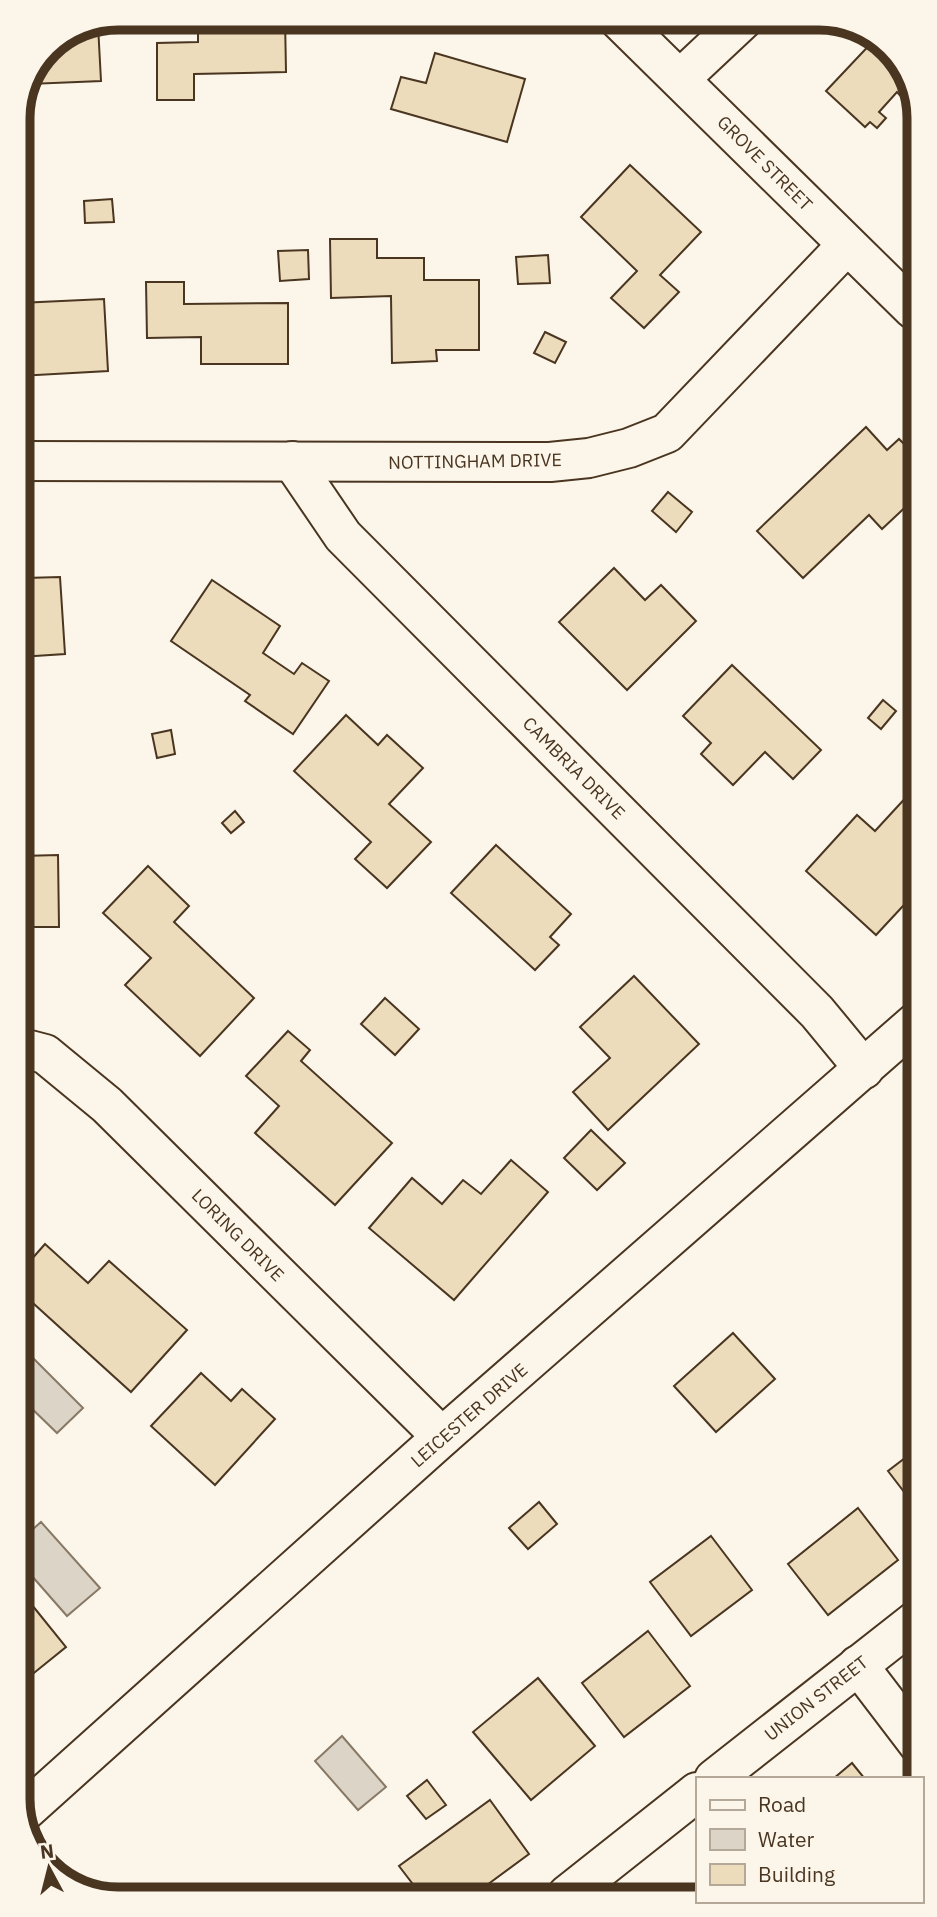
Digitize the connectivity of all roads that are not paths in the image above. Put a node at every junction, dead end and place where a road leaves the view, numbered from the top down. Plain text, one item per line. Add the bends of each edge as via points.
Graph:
1 (629, 30) edge
2 (732, 30) edge
3 (680, 79) junction
4 (847, 245) junction
5 (907, 303) edge
6 (30, 461) edge
7 (292, 461) junction
8 (907, 1030) edge
9 (30, 1050) edge
10 (864, 1069) junction
11 (442, 1437) junction
12 (907, 1627) edge
13 (858, 1665) junction
14 (907, 1729) edge
15 (717, 1777) edge
16 (696, 1793) edge
17 (30, 1806) edge
18 (577, 1887) edge

1 - 3 street, GROVE STREET
2 - 3 street
3 - 4 street, GROVE STREET
4 - 5 street, GROVE STREET
4 - 7 street, NOTTINGHAM DRIVE via 667,433 629,448 550,462
6 - 7 street, NOTTINGHAM DRIVE
7 - 10 street, CAMBRIA DRIVE via 343,536 817,1012
8 - 10 street, LEICESTER DRIVE
9 - 11 street, LORING DRIVE via 45,1054 107,1105
10 - 11 street, LEICESTER DRIVE
11 - 17 street, LEICESTER DRIVE
12 - 13 street, UNION STREET
13 - 14 street
13 - 15 street, UNION STREET
16 - 18 street

